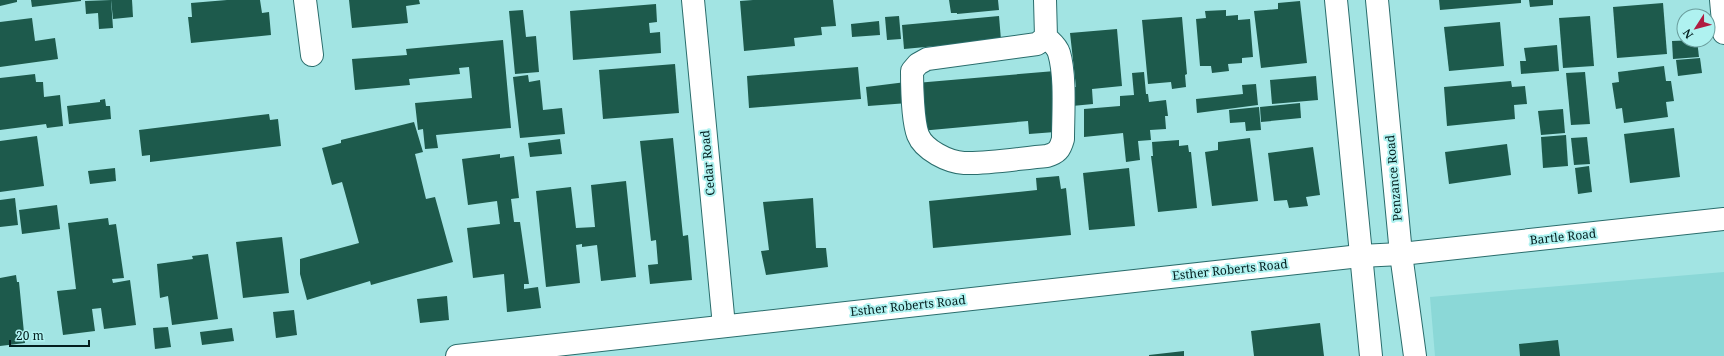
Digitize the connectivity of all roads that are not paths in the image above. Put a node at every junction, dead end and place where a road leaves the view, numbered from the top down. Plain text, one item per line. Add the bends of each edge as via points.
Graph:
1 (306, 0) edge
2 (693, 0) edge
3 (1045, 0) edge
4 (1336, 0) edge
5 (1377, 0) edge
6 (1721, 0) edge
7 (1724, 33) edge
8 (1046, 37) junction
9 (312, 55) dead end
10 (1724, 219) edge
11 (1401, 254) junction
12 (1360, 256) junction
13 (724, 326) junction
14 (467, 355) edge
15 (1371, 356) edge
16 (1415, 356) edge

1 - 9 street
2 - 13 street, Cedar Road
3 - 8 street
4 - 12 street
5 - 11 street, Penzance Road
6 - 7 street
8 - 8 street via 1037,44 928,59 918,64 912,71 918,136 929,149 949,160 964,163 1055,154 1063,140 1063,83 1059,53 1055,44
10 - 11 street, Bartle Road
11 - 12 street, Bartle Road
11 - 16 street, Penzance Road
12 - 13 street, Esther Roberts Road
12 - 15 street
13 - 14 street, Esther Roberts Road

